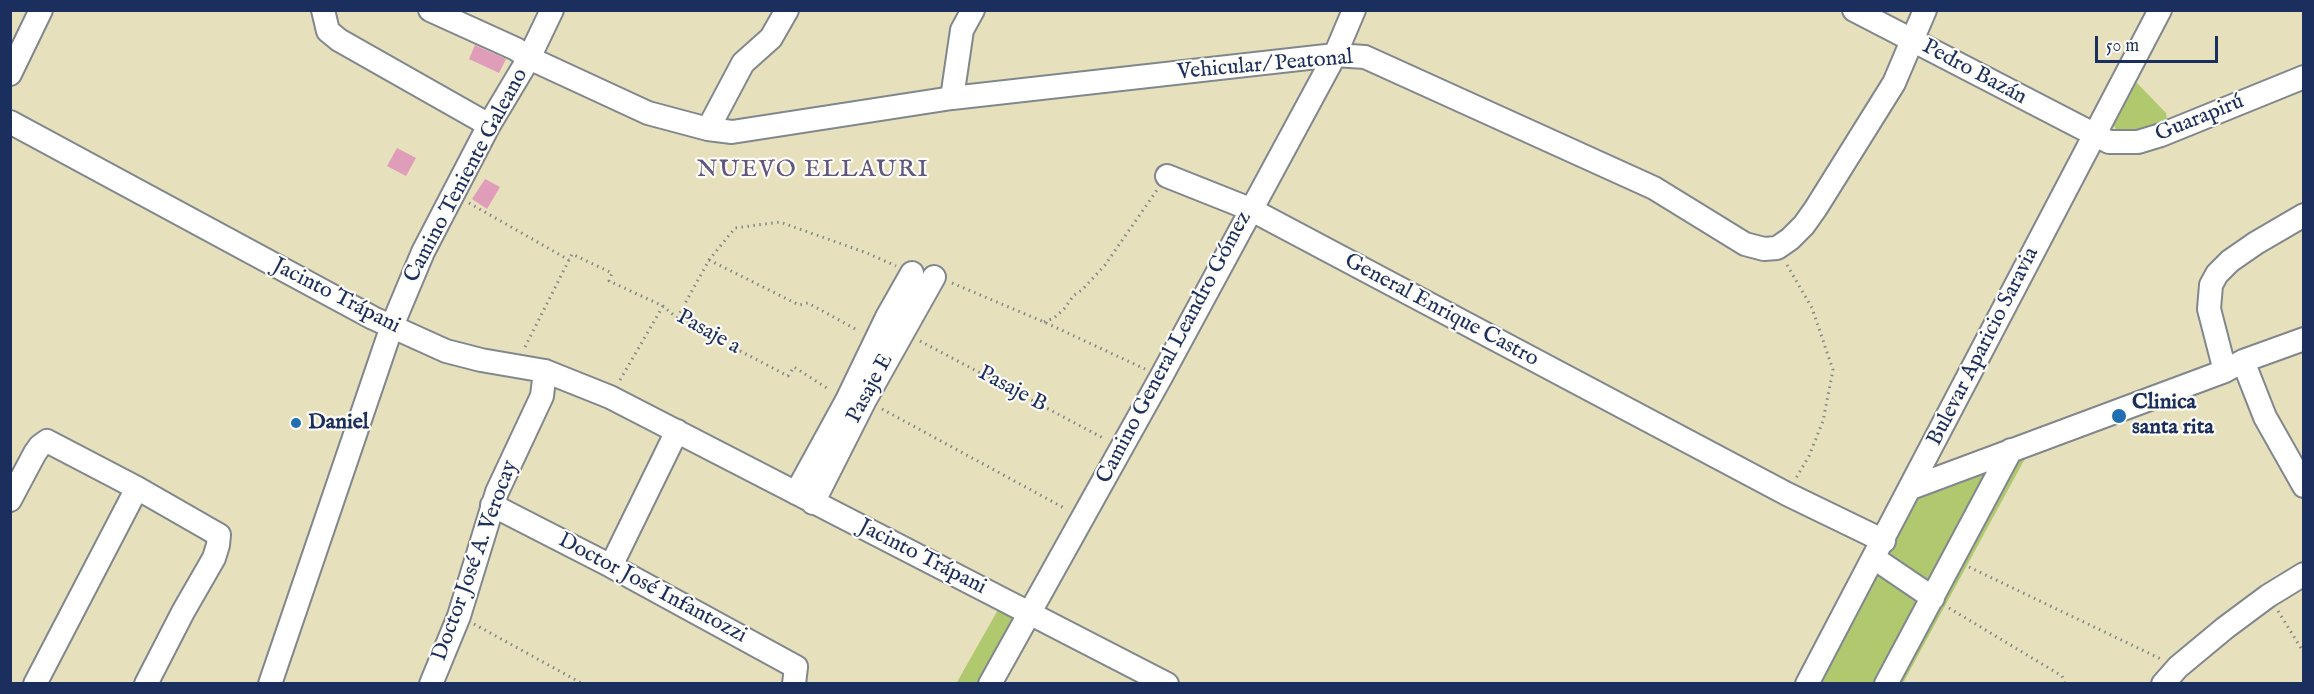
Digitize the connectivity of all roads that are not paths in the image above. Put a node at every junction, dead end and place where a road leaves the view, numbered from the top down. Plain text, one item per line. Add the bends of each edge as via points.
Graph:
1 (41, 10) edge
2 (323, 10) edge
3 (430, 10) edge
4 (552, 10) edge
5 (787, 10) edge
6 (973, 10) edge
7 (1854, 10) edge
8 (1925, 10) edge
9 (2160, 10) edge
10 (1350, 12) edge
11 (1911, 40) junction
12 (1335, 55) junction
13 (530, 58) junction
14 (10, 74) edge
15 (2304, 77) edge
16 (951, 98) junction
17 (10, 122) edge
18 (489, 125) junction
19 (708, 129) junction
20 (2094, 135) junction
21 (1167, 176) road end
22 (1250, 209) junction
23 (2304, 215) edge
24 (923, 275) dead end
25 (895, 324) junction
26 (392, 327) junction
27 (2304, 339) edge
28 (2234, 366) junction
29 (545, 372) junction
30 (856, 400) junction
31 (677, 431) junction
32 (2011, 450) junction
33 (2304, 486) edge
34 (137, 488) junction
35 (1911, 488) junction
36 (805, 498) junction
37 (10, 500) edge
38 (492, 505) junction
39 (1879, 550) junction
40 (611, 566) junction
41 (2304, 574) edge
42 (1933, 598) junction
43 (1031, 612) junction
44 (2170, 675) edge
45 (35, 684) edge
46 (146, 684) edge
47 (270, 684) edge
48 (431, 684) edge
49 (794, 684) edge
50 (990, 684) edge
51 (1167, 684) edge
52 (1808, 684) edge
53 (1887, 684) edge

1 - 14 street
2 - 18 street via 328,31 339,40
3 - 13 street, Vehicular/ Peatonal
4 - 13 street, Camino Teniente Galeano
5 - 19 street via 771,38 743,63
6 - 16 street via 962,30
7 - 11 street, Pedro Bazán
8 - 11 street
9 - 20 street, Bulevar Aparicio Saravia
10 - 12 street, Camino General Leandro Gómez
11 - 12 street, Vehicular/ Peatonal via 1894,83 1816,208 1790,239 1777,248 1764,249 1745,244 1654,188 1365,57
11 - 20 street, Pedro Bazán
12 - 16 street, Vehicular/ Peatonal
12 - 22 street, Camino General Leandro Gómez
13 - 18 street, Camino Teniente Galeano
13 - 19 street, Vehicular/ Peatonal via 648,114
15 - 20 street, Guarapirú via 2138,142 2109,142
16 - 19 street, Vehicular/ Peatonal via 732,132
17 - 26 street, Jacinto Trápani
18 - 26 street, Camino Teniente Galeano via 423,252
20 - 35 street, Bulevar Aparicio Saravia
21 - 22 street, General Enrique Castro
22 - 39 street, General Enrique Castro via 1787,494
22 - 43 street, Camino General Leandro Gómez
23 - 28 street via 2230,261 2211,285 2209,309
24 - 25 street, Pasaje E
25 - 30 street, Pasaje E
25 - 30 street, Pasaje E via 874,345
26 - 29 street, Jacinto Trápani via 446,351
26 - 47 street, Camino Teniente Galeano
27 - 28 street
28 - 32 street
28 - 33 street
29 - 31 street, Jacinto Trápani via 610,397
29 - 38 street, Doctor José A. Verocay via 542,396
30 - 36 street, Pasaje E
31 - 36 street, Jacinto Trápani
31 - 40 street
32 - 35 street
32 - 42 street
34 - 37 street via 47,441 39,446
34 - 45 street
34 - 46 street via 219,535 214,558
35 - 39 street, Bulevar Aparicio Saravia
36 - 43 street, Jacinto Trápani
38 - 40 street, Doctor José Infantozzi
38 - 48 street, Doctor José A. Verocay via 459,616
39 - 42 street, General Enrique Castro
39 - 52 street, Bulevar Aparicio Saravia
40 - 49 street, Doctor José Infantozzi via 796,667
41 - 44 street via 2268,596
42 - 53 street
43 - 50 street, Camino General Leandro Gómez
43 - 51 street, Jacinto Trápani

